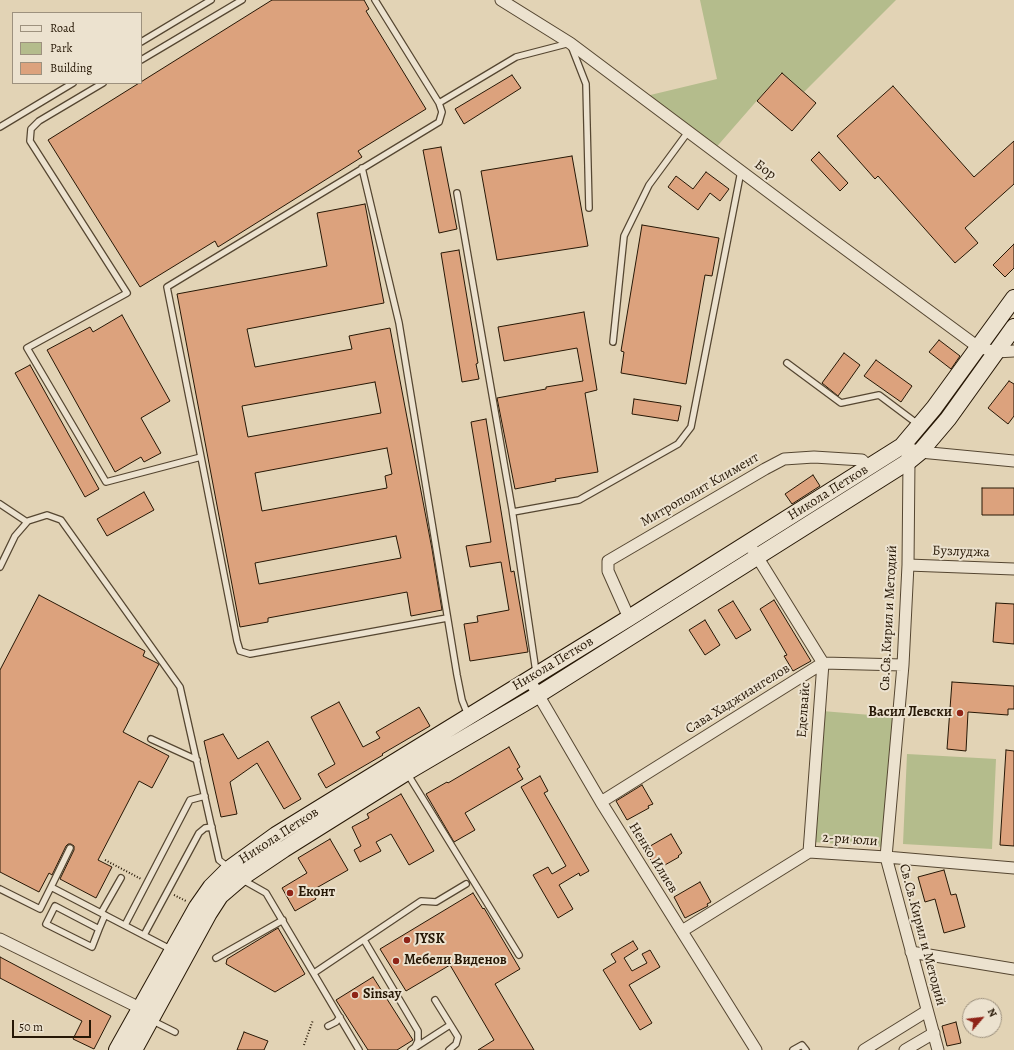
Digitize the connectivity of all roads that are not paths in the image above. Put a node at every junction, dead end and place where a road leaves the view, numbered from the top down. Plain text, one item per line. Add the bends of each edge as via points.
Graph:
1 (211, 0) edge
2 (242, 0) edge
3 (375, 0) edge
4 (501, 0) edge
5 (142, 41) edge
6 (570, 44) junction
7 (142, 59) edge
8 (71, 84) edge
9 (101, 84) edge
10 (439, 103) junction
11 (0, 127) edge
12 (688, 132) junction
13 (362, 168) junction
14 (741, 171) junction
15 (457, 193) dead end
16 (589, 208) dead end
17 (1014, 298) edge
18 (1014, 327) edge
19 (612, 342) dead end
20 (978, 347) junction
21 (1014, 351) edge
22 (996, 352) junction
23 (788, 363) dead end
24 (919, 426) junction
25 (902, 446) junction
26 (915, 456) junction
27 (201, 457) junction
28 (1014, 461) edge
29 (869, 467) junction
30 (0, 504) edge
31 (513, 512) junction
32 (27, 522) junction
33 (749, 543) junction
34 (758, 557) junction
35 (908, 565) junction
36 (0, 567) edge
37 (1014, 569) edge
38 (447, 618) junction
39 (629, 618) junction
40 (823, 664) junction
41 (903, 665) junction
42 (533, 677) junction
43 (538, 695) junction
44 (468, 717) junction
45 (151, 739) dead end
46 (197, 760) junction
47 (407, 772) junction
48 (205, 796) junction
49 (601, 802) junction
50 (212, 828) junction
51 (70, 848) dead end
52 (809, 852) junction
53 (886, 857) junction
54 (1014, 868) edge
55 (235, 874) junction
56 (121, 878) dead end
57 (466, 884) dead end
58 (51, 887) junction
59 (0, 889) edge
60 (103, 914) junction
61 (283, 920) junction
62 (125, 926) junction
63 (100, 929) junction
64 (682, 931) junction
65 (144, 935) junction
66 (0, 939) edge
67 (364, 940) junction
68 (173, 950) junction
69 (911, 952) junction
70 (518, 955) dead end
71 (216, 958) dead end
72 (1014, 969) edge
73 (314, 973) junction
74 (435, 1000) dead end
75 (927, 1012) junction
76 (148, 1015) junction
77 (340, 1017) junction
78 (450, 1025) junction
79 (328, 1026) dead end
80 (175, 1032) dead end
81 (934, 1033) junction
82 (413, 1048) edge
83 (117, 1050) edge
84 (134, 1050) edge
85 (359, 1050) edge
86 (449, 1050) edge
87 (756, 1050) edge
88 (793, 1050) edge
89 (806, 1050) edge
90 (864, 1050) edge
91 (905, 1050) edge
92 (938, 1050) edge

1 - 5 lane
2 - 7 lane
3 - 10 lane
4 - 6 street, Бор
6 - 10 lane via 516,57
6 - 12 street, Бор
6 - 16 lane via 586,84
8 - 11 lane
9 - 27 lane via 39,121 31,129 30,141 127,293 27,348 106,482
10 - 13 lane via 442,112 439,122
12 - 14 street, Бор
12 - 19 lane via 649,185 624,236
13 - 27 lane via 167,287
13 - 38 lane via 399,323
14 - 20 street, Бор
14 - 31 lane via 691,427 678,444 579,500
15 - 31 lane
17 - 20 main road, Никола Петков
18 - 22 main road, Никола Петков
20 - 22 street, Бор
20 - 24 main road, Никола Петков
21 - 22 street, Бор
22 - 26 main road, Никола Петков via 948,419
23 - 24 lane via 841,403 879,395
24 - 25 main road, Никола Петков
25 - 26 street, Св.Св.Кирил и Методий
25 - 29 main road, Никола Петков
26 - 28 street
26 - 34 main road, Никола Петков
26 - 35 street, Св.Св.Кирил и Методий
27 - 38 lane via 240,651 250,654
29 - 33 main road, Никола Петков
29 - 39 street, Митрополит Климент via 862,460 784,459 608,561 608,571
30 - 32 lane
31 - 42 lane
32 - 36 lane via 15,536
32 - 46 lane via 47,515 61,520 180,687
33 - 34 street
33 - 39 main road, Никола Петков
34 - 40 street
34 - 43 main road, Никола Петков
35 - 37 street, Бузлуджа
35 - 41 street, Св.Св.Кирил и Методий
38 - 44 lane via 462,700
39 - 42 main road, Никола Петков
40 - 41 street
40 - 49 street, Сава Хаджиангелов
40 - 52 street, Еделвайс
41 - 53 street, Св.Св.Кирил и Методий
42 - 43 street, Ненко Илиев
42 - 44 main road, Никола Петков
43 - 47 main road, Никола Петков
43 - 49 street, Ненко Илиев
44 - 55 main road, Никола Петков via 276,835
45 - 46 lane
46 - 48 lane
47 - 55 main road, Никола Петков via 284,848
47 - 70 lane
48 - 50 lane
48 - 62 lane via 190,800
49 - 64 street, Ненко Илиев
50 - 55 lane via 219,860
50 - 65 lane via 205,828 199,833
51 - 58 lane
52 - 53 street, 2-ри юли
52 - 64 street, 2-ри юли
53 - 54 street, 2-ри юли
53 - 69 street, Св.Св.Кирил и Методий
55 - 61 lane via 266,893
55 - 68 main road, Никола Петков via 211,886
55 - 76 main road, Никола Петков
56 - 60 lane
57 - 67 lane via 436,902 421,901
58 - 59 lane via 40,909
58 - 60 lane
60 - 62 lane
60 - 63 lane
61 - 71 lane
61 - 73 lane
62 - 65 lane
63 - 63 lane via 92,947 46,924 55,906
64 - 87 street, Ненко Илиев
65 - 68 lane
66 - 76 street
67 - 73 lane
67 - 82 lane via 418,1031 418,1041
68 - 76 main road, Никола Петков
69 - 72 street
69 - 75 street, Св.Св.Кирил и Методий
73 - 77 lane
74 - 78 lane
75 - 81 street, Св.Св.Кирил и Методий
75 - 90 street
76 - 80 lane
76 - 83 main road, Никола Петков
76 - 84 main road, Никола Петков
77 - 79 lane
77 - 85 lane
78 - 82 lane
78 - 86 lane via 458,1038
81 - 91 street
81 - 92 street, Св.Св.Кирил и Методий
88 - 89 lane via 802,1045

